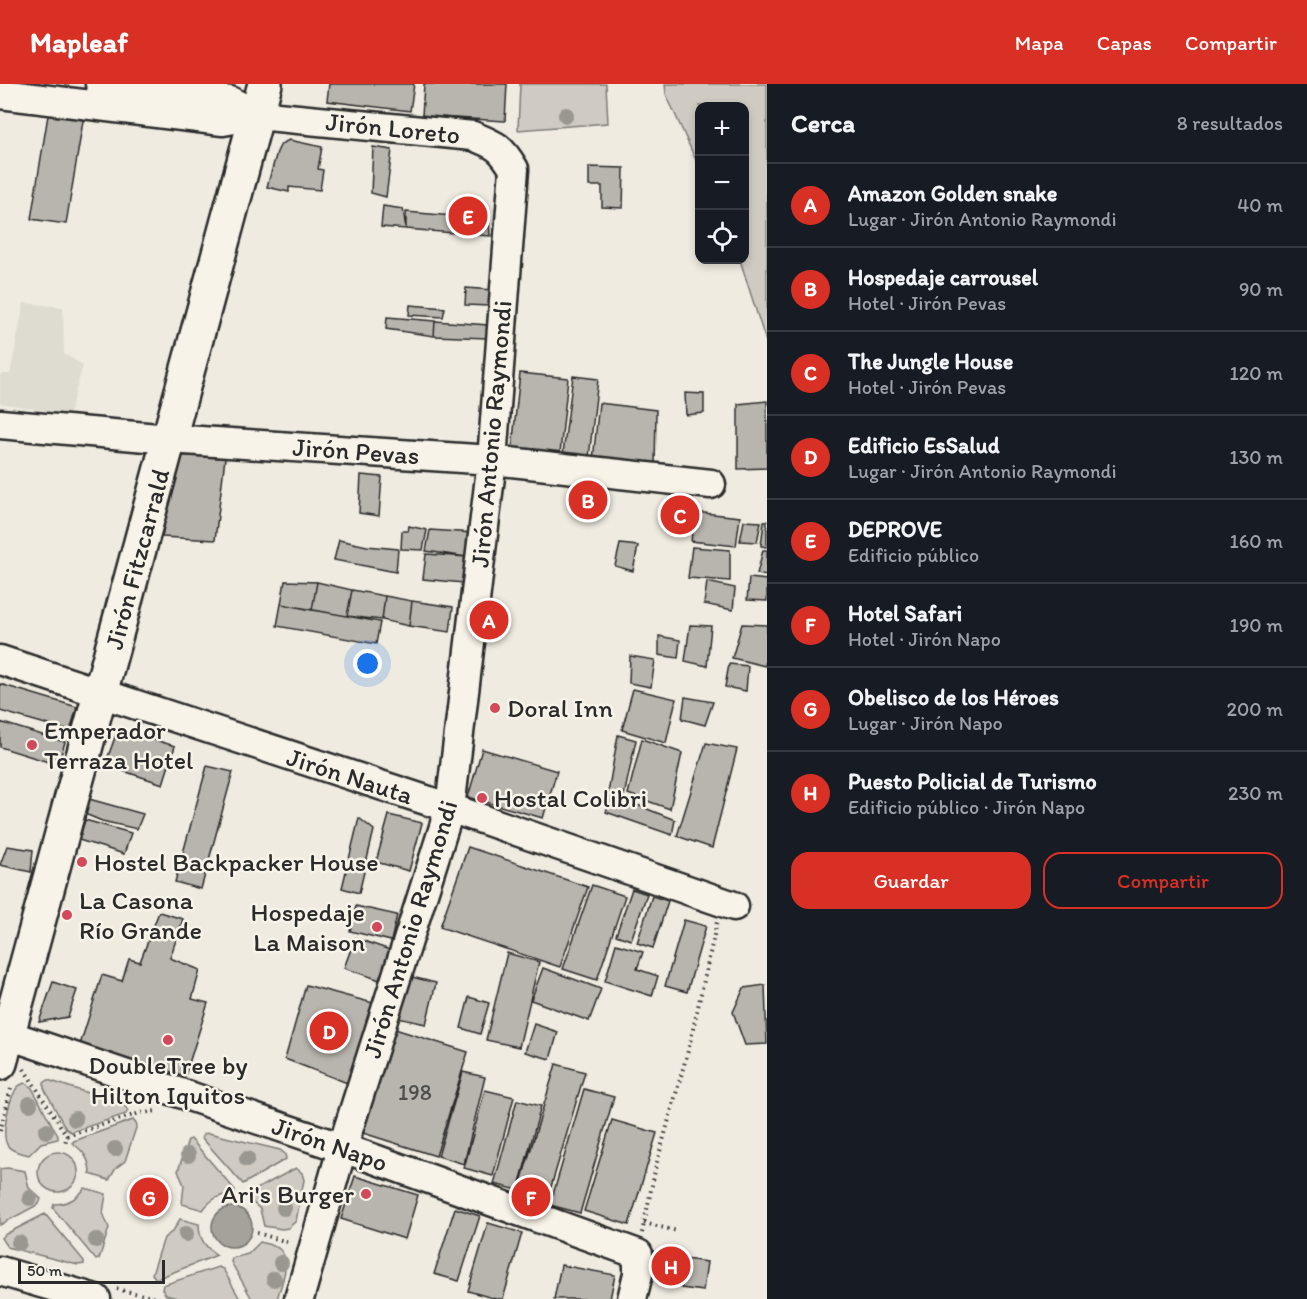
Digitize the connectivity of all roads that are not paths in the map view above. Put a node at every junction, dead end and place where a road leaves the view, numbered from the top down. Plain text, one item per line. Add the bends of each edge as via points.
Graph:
1 (100, 84) edge
2 (265, 84) edge
3 (0, 94) edge
4 (257, 115) junction
5 (514, 169) joint
6 (0, 424) edge
7 (169, 439) junction
8 (492, 460) junction
9 (711, 484) dead end
10 (0, 660) edge
11 (101, 694) junction
12 (450, 808) junction
13 (728, 904) road end
14 (12, 1059) edge
15 (342, 1149) junction
16 (0, 1271) edge
17 (636, 1276) edge
18 (96, 1299) edge
19 (299, 1299) edge

1 - 4 street, Jirón Loreto via 230,100
2 - 4 main road, Jirón Fitzcarrald
3 - 4 street, Jirón Loreto via 223,121
4 - 5 street, Jirón Loreto via 473,136 496,145
4 - 7 main road, Jirón Fitzcarrald
5 - 8 street, Jirón Antonio Raymondi
6 - 7 street, Jirón Pevas
7 - 8 street, Jirón Pevas
7 - 11 main road, Jirón Fitzcarrald
8 - 9 street, Jirón Pevas
8 - 12 street, Jirón Antonio Raymondi
10 - 11 street, Jirón Nauta
11 - 12 street, Jirón Nauta
11 - 14 main road, Jirón Fitzcarrald
12 - 13 street, Jirón Nauta
12 - 15 street, Jirón Antonio Raymondi
14 - 15 street, Jirón Napo
15 - 17 street, Jirón Napo
15 - 19 street, Jirón Antonio Raymondi
16 - 18 street

